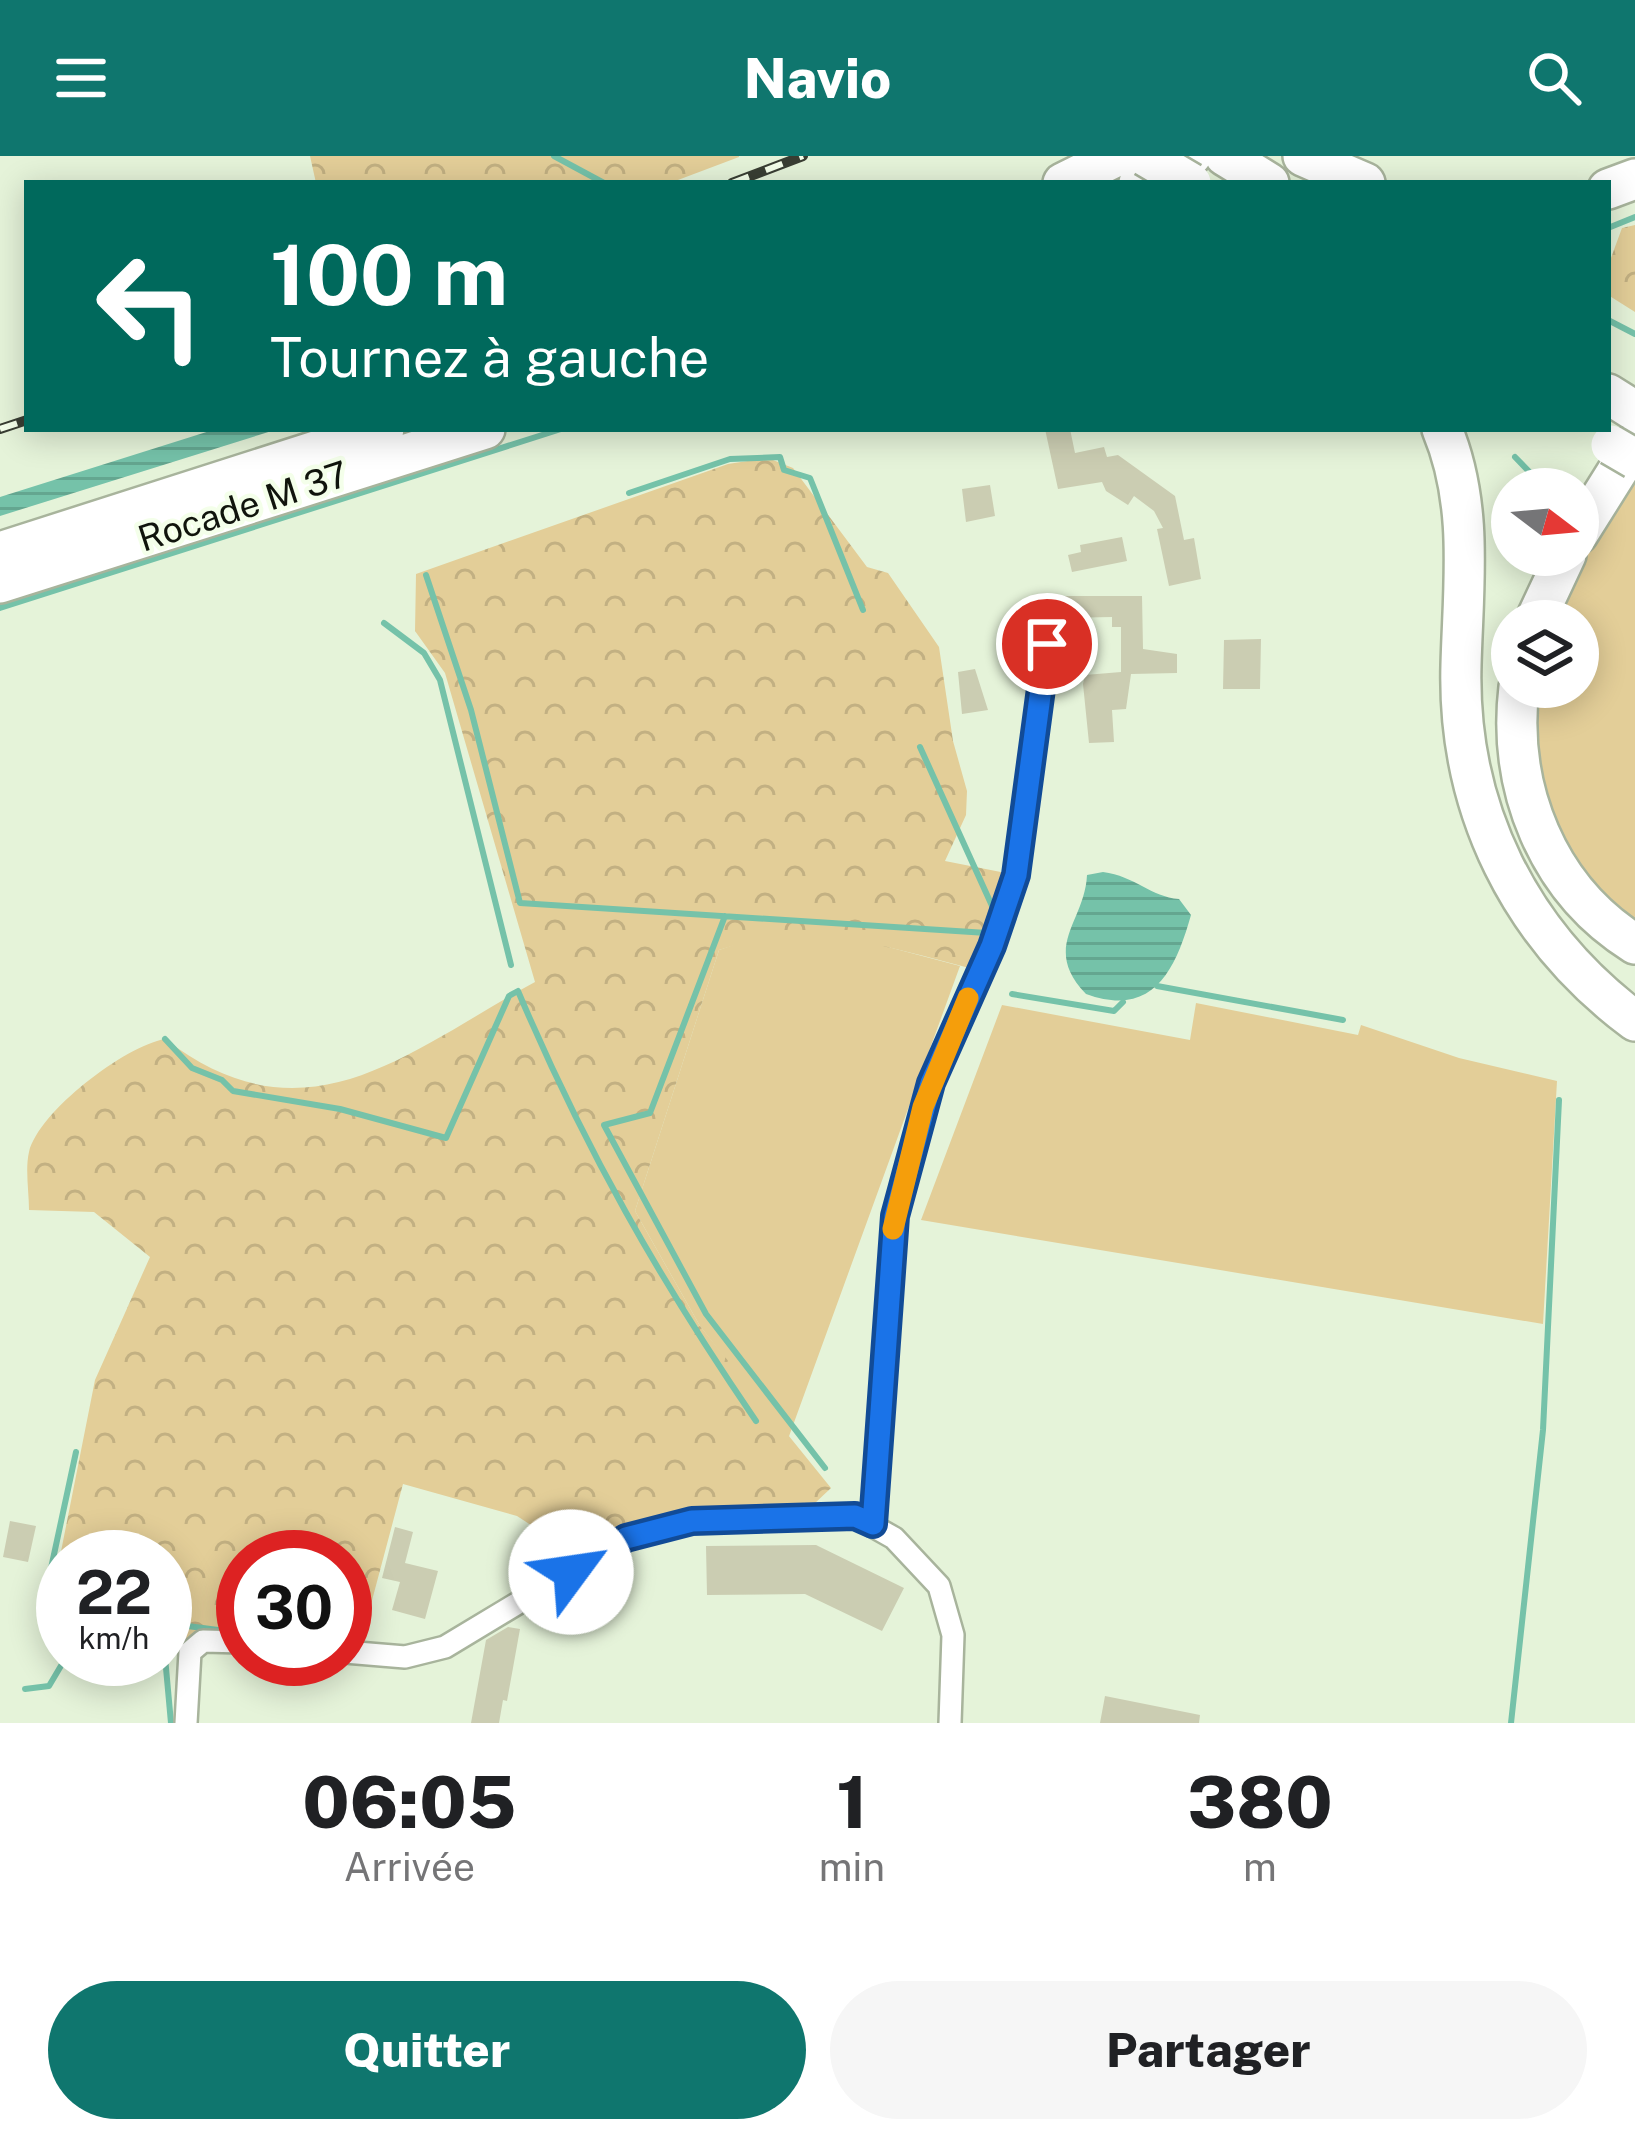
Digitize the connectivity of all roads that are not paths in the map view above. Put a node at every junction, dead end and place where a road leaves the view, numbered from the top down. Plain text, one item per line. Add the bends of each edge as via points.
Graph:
1 (1118, 156) edge
2 (1145, 156) edge
3 (1191, 156) edge
4 (1303, 156) edge
5 (1069, 180) edge
6 (1145, 180) edge
7 (1186, 180) edge
8 (1358, 180) edge
9 (1620, 427) edge
10 (375, 432) edge
11 (476, 432) edge
12 (1443, 432) edge
13 (1599, 480) edge
14 (0, 552) edge
15 (0, 584) edge
16 (1047, 644) dead end
17 (1518, 708) edge
18 (1635, 944) edge
19 (1635, 1021) edge
20 (873, 1524) junction
21 (216, 1641) edge
22 (372, 1653) edge
23 (186, 1723) edge
24 (950, 1723) edge

1 - 5 highway
2 - 7 highway, bridge
3 - 6 highway
4 - 8 highway
9 - 13 highway
10 - 14 highway, Rocade M 37
11 - 15 highway, Rocade M 37
12 - 19 highway via 1463,511 1464,742 1489,839 1558,952
16 - 20 street via 1016,875 931,1083 895,1216
17 - 18 highway via 1516,749 1530,814 1570,887
20 - 22 street via 855,1516 678,1525 626,1538 427,1654
20 - 24 street via 939,1586 955,1664
21 - 23 street via 190,1652

